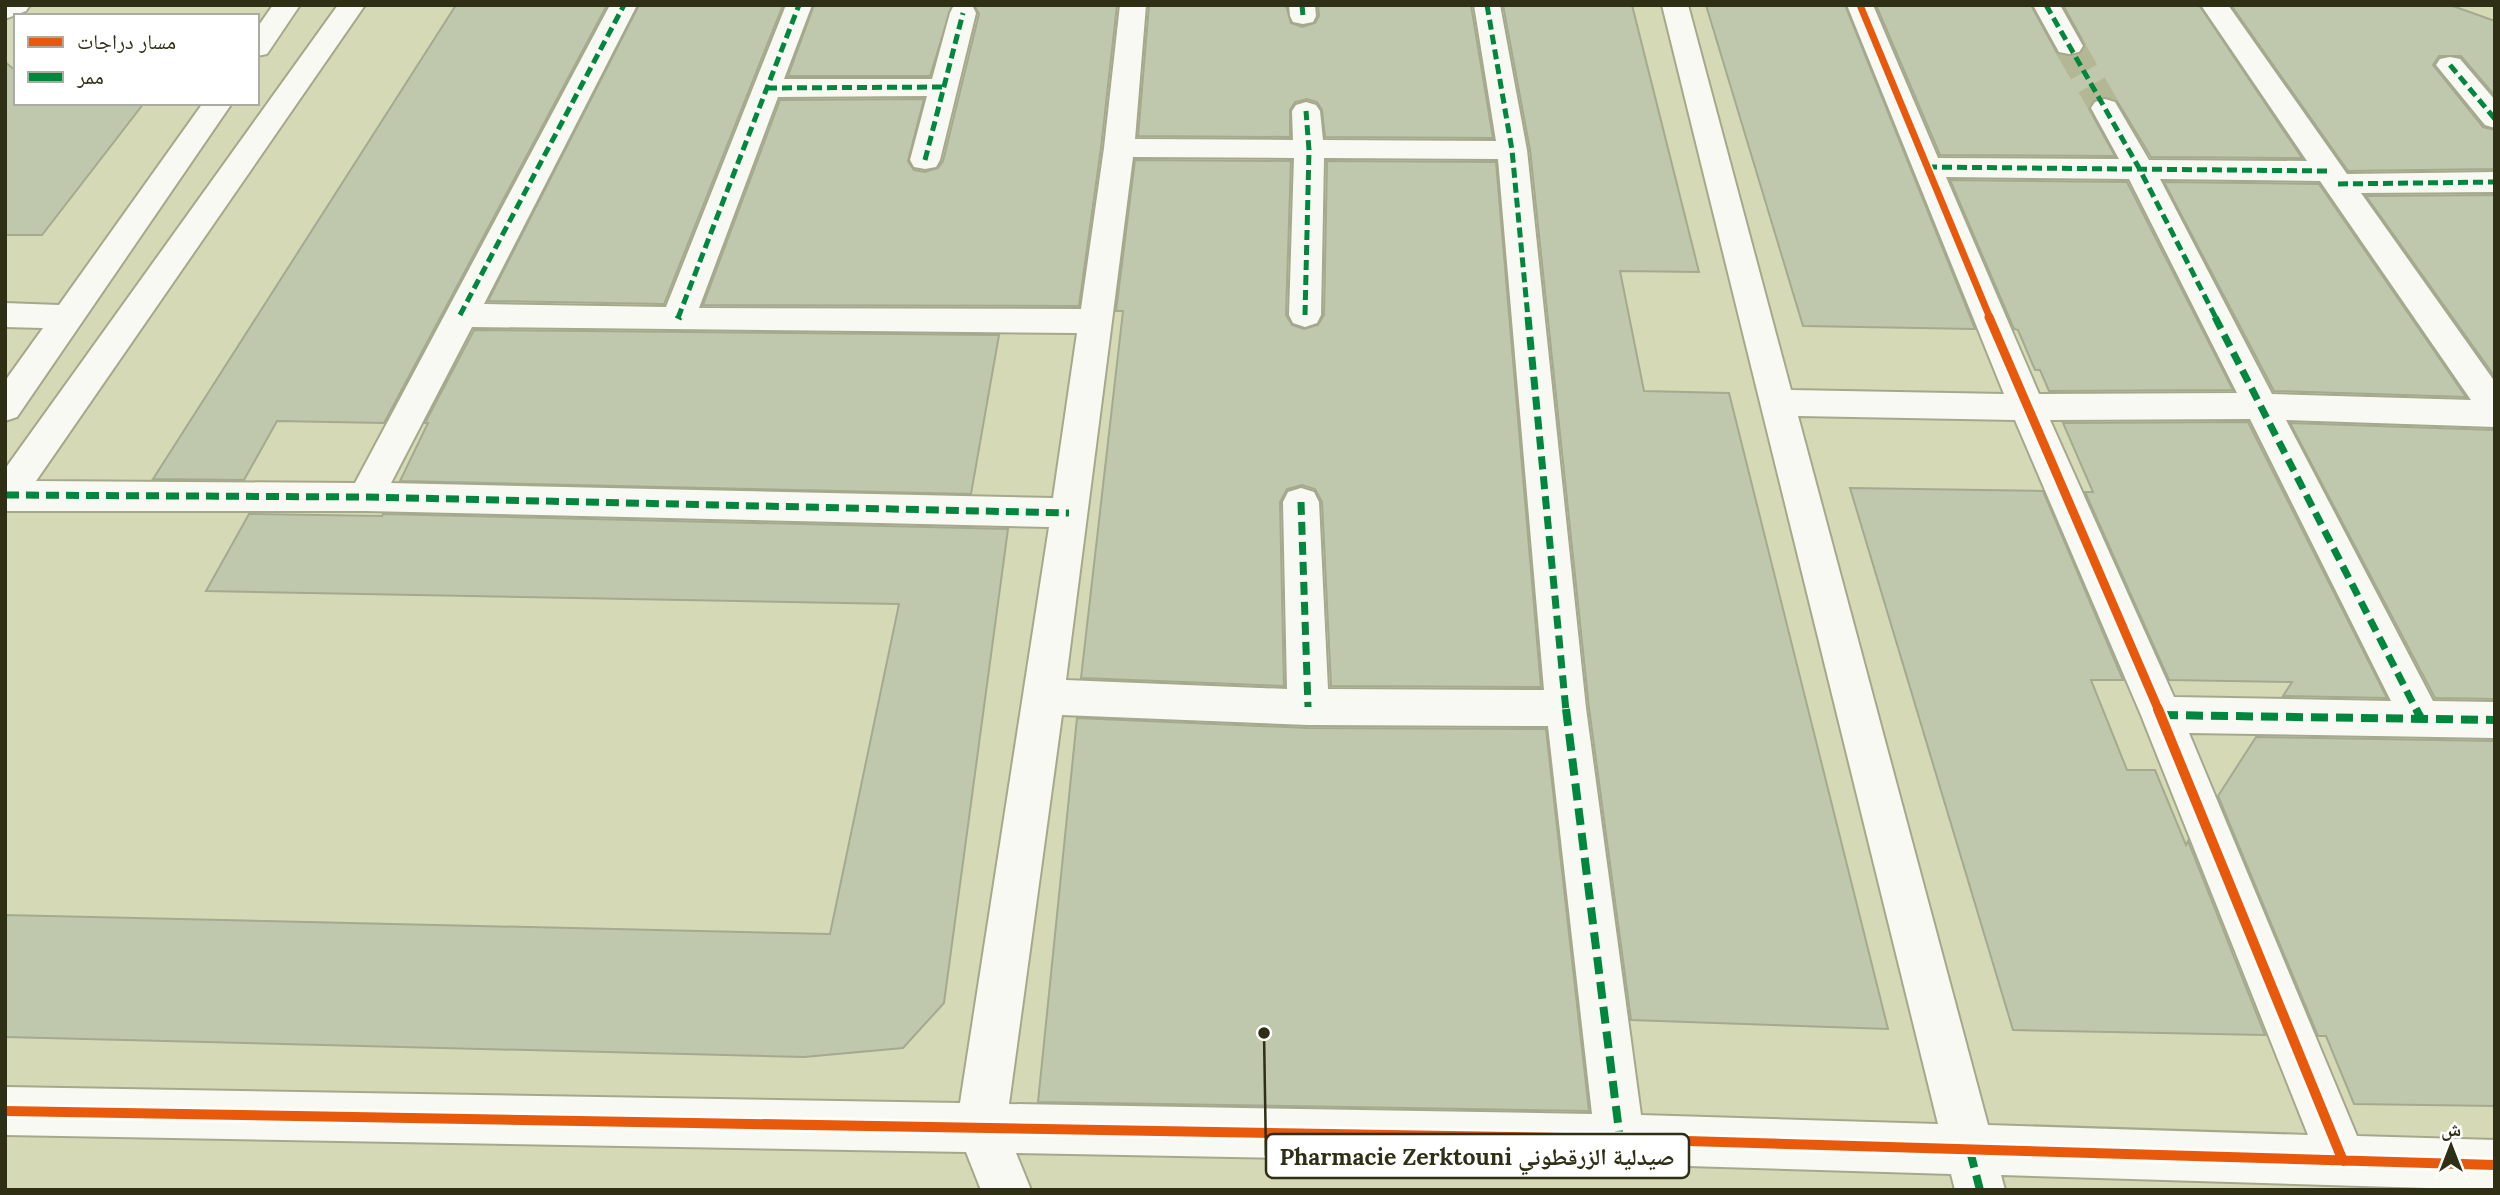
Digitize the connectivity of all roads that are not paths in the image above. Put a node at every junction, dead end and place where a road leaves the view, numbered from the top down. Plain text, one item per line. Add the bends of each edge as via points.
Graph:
1 (18, 5) edge
2 (287, 5) edge
3 (352, 5) edge
4 (624, 5) edge
5 (799, 5) edge
6 (1133, 5) edge
7 (1488, 5) edge
8 (1675, 5) edge
9 (1860, 5) edge
10 (2046, 5) edge
11 (2214, 5) edge
12 (5, 10) edge
13 (963, 13) dead end
14 (259, 45) edge
15 (2069, 46) tunnel mouth
16 (2450, 65) dead end
17 (946, 87) junction
18 (767, 88) junction
19 (217, 105) edge
20 (2105, 108) tunnel mouth
21 (1306, 111) dead end
22 (2495, 119) edge
23 (1119, 148) junction
24 (1309, 150) junction
25 (1512, 150) junction
26 (925, 160) dead end
27 (1927, 167) junction
28 (2139, 168) junction
29 (2333, 177) junction
30 (2495, 182) edge
31 (5, 315) edge
32 (460, 315) junction
33 (1305, 315) dead end
34 (68, 317) junction
35 (678, 319) junction
36 (1096, 321) junction
37 (1779, 402) junction
38 (2259, 406) junction
39 (2027, 407) junction
40 (5, 408) edge
41 (2495, 412) edge
42 (6, 496) edge
43 (366, 497) junction
44 (1301, 502) dead end
45 (1069, 513) junction
46 (1044, 696) junction
47 (1308, 707) junction
48 (1566, 708) junction
49 (2161, 715) junction
50 (2422, 720) junction
51 (2495, 720) edge
52 (5, 1111) edge
53 (981, 1127) junction
54 (1620, 1139) junction
55 (2343, 1161) junction
56 (2495, 1165) edge
57 (1975, 1170) edge
58 (1006, 1190) edge

1 - 12 street
2 - 14 street
3 - 42 street
4 - 32 street
5 - 18 street
6 - 23 street
7 - 25 street
8 - 37 street
9 - 27 street
10 - 15 street
11 - 29 street
13 - 17 street
16 - 22 street
17 - 18 street
17 - 26 street
18 - 35 street
19 - 34 street
20 - 28 street
21 - 24 street
23 - 24 street
23 - 36 street
24 - 25 street
24 - 33 street
25 - 48 street
27 - 28 street
27 - 39 street
28 - 29 street
28 - 38 street
29 - 30 street
29 - 41 street
31 - 34 street
32 - 35 street
32 - 43 street
34 - 40 street
35 - 36 street
36 - 45 street
37 - 39 street
37 - 57 street
38 - 39 street
38 - 41 street
38 - 50 street
39 - 49 street
42 - 43 street
43 - 45 street
44 - 47 street
45 - 46 street
46 - 47 street
46 - 53 street
47 - 48 street
48 - 54 street
49 - 50 street
49 - 55 street
50 - 51 street
52 - 53 street
53 - 54 street
53 - 58 street
54 - 57 street
55 - 56 street
55 - 57 street

